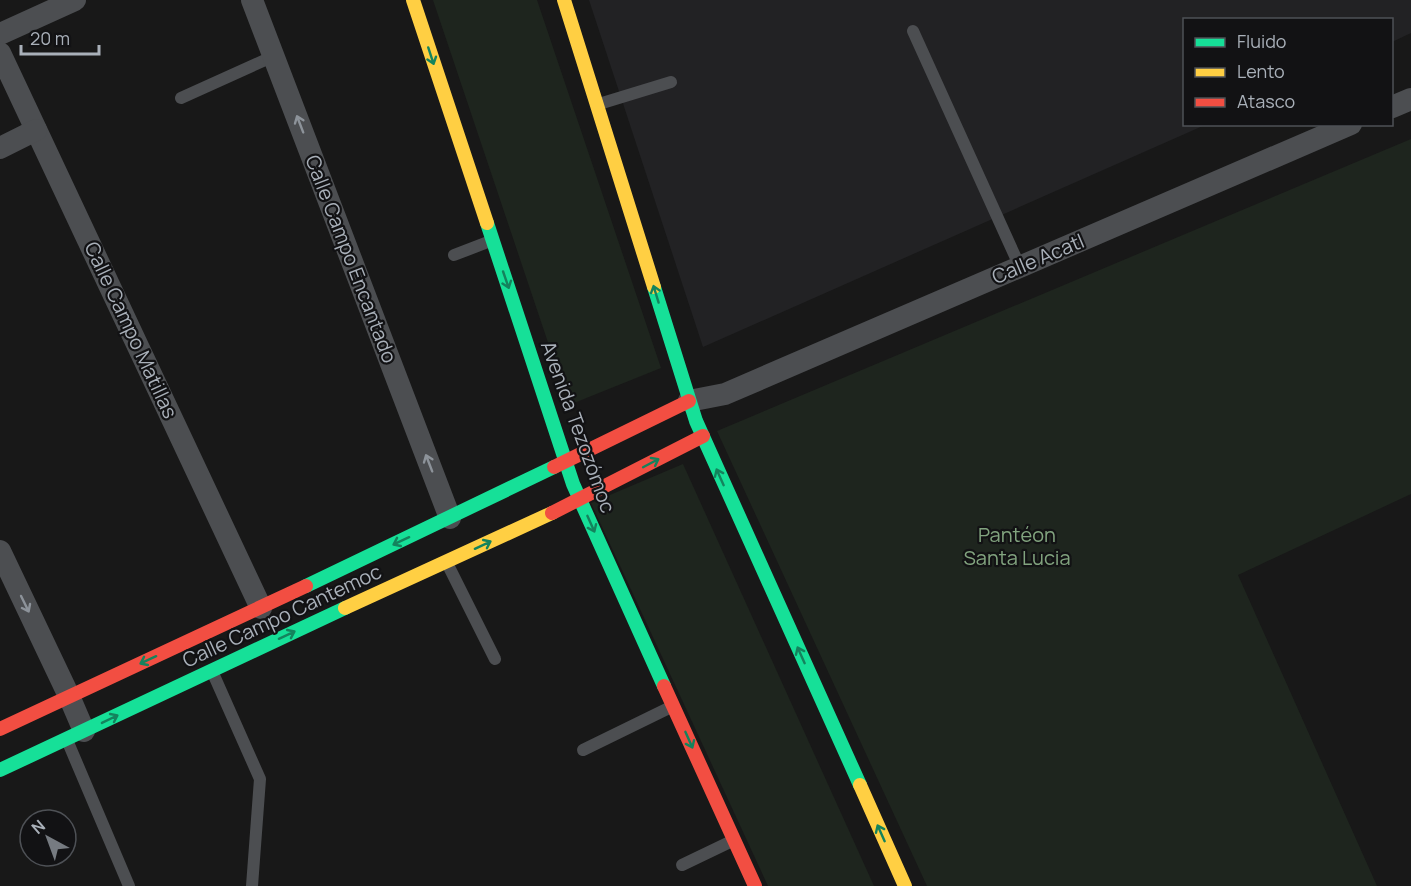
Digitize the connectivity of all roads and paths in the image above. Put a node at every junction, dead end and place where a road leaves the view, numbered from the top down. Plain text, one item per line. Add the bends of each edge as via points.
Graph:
1 (75, 0) edge
2 (252, 0) edge
3 (413, 0) edge
4 (564, 0) edge
5 (913, 31) dead end
6 (0, 34) edge
7 (0, 53) edge
8 (274, 56) junction
9 (671, 82) dead end
10 (181, 98) dead end
11 (1411, 99) edge
12 (597, 104) junction
13 (1393, 107) edge
14 (1346, 126) edge
15 (36, 130) junction
16 (0, 148) edge
17 (492, 240) junction
18 (454, 255) dead end
19 (1020, 267) junction
20 (725, 394) junction
21 (689, 401) junction
22 (703, 436) junction
23 (567, 462) junction
24 (580, 500) junction
25 (450, 518) junction
26 (0, 551) edge
27 (447, 562) junction
28 (261, 608) junction
29 (495, 659) dead end
30 (212, 669) junction
31 (69, 696) junction
32 (673, 706) junction
33 (0, 729) edge
34 (75, 735) junction
35 (583, 750) dead end
36 (0, 770) edge
37 (734, 840) junction
38 (682, 865) dead end
39 (129, 886) edge
40 (252, 886) edge
41 (755, 886) edge
42 (905, 886) edge

1 - 6 street
2 - 8 street, Calle Campo Encantado
3 -> 17 main road, Avenida Tezozómoc
4 - 12 main road
5 - 19 lane
7 - 15 street, Calle Campo Matillas
8 - 10 lane
25 -> 8 street, Calle Campo Encantado
9 - 12 lane
11 - 13 street
21 -> 12 main road
14 - 19 street, Calle Acatl
15 - 16 street
15 - 28 street, Calle Campo Matillas
17 - 18 lane
17 -> 23 main road, Avenida Tezozómoc
19 - 20 street, Calle Acatl
20 - 21 street, Calle Acatl
20 - 22 street
21 - 22 main road
21 - 23 main road, Calle Acatl
24 -> 22 main road
42 -> 22 main road
23 - 24 main road, Avenida Tezozómoc
23 - 25 main road, Calle Campo Cantemoc
27 -> 24 main road, Calle Campo Cantemoc
24 -> 32 main road, Avenida Tezozómoc
25 -> 28 main road, Calle Campo Cantemoc
26 -> 31 street
27 - 29 lane
30 -> 27 main road, Calle Campo Cantemoc
28 -> 31 main road, Calle Campo Cantemoc
34 -> 30 main road, Calle Campo Cantemoc
30 - 40 lane via 260,779
31 - 33 main road, Calle Campo Cantemoc
31 - 34 street
32 - 35 lane
32 -> 37 main road, Avenida Tezozómoc
34 - 36 main road, Calle Campo Cantemoc
34 - 39 lane
37 - 38 lane
37 - 41 main road, Avenida Tezozómoc

